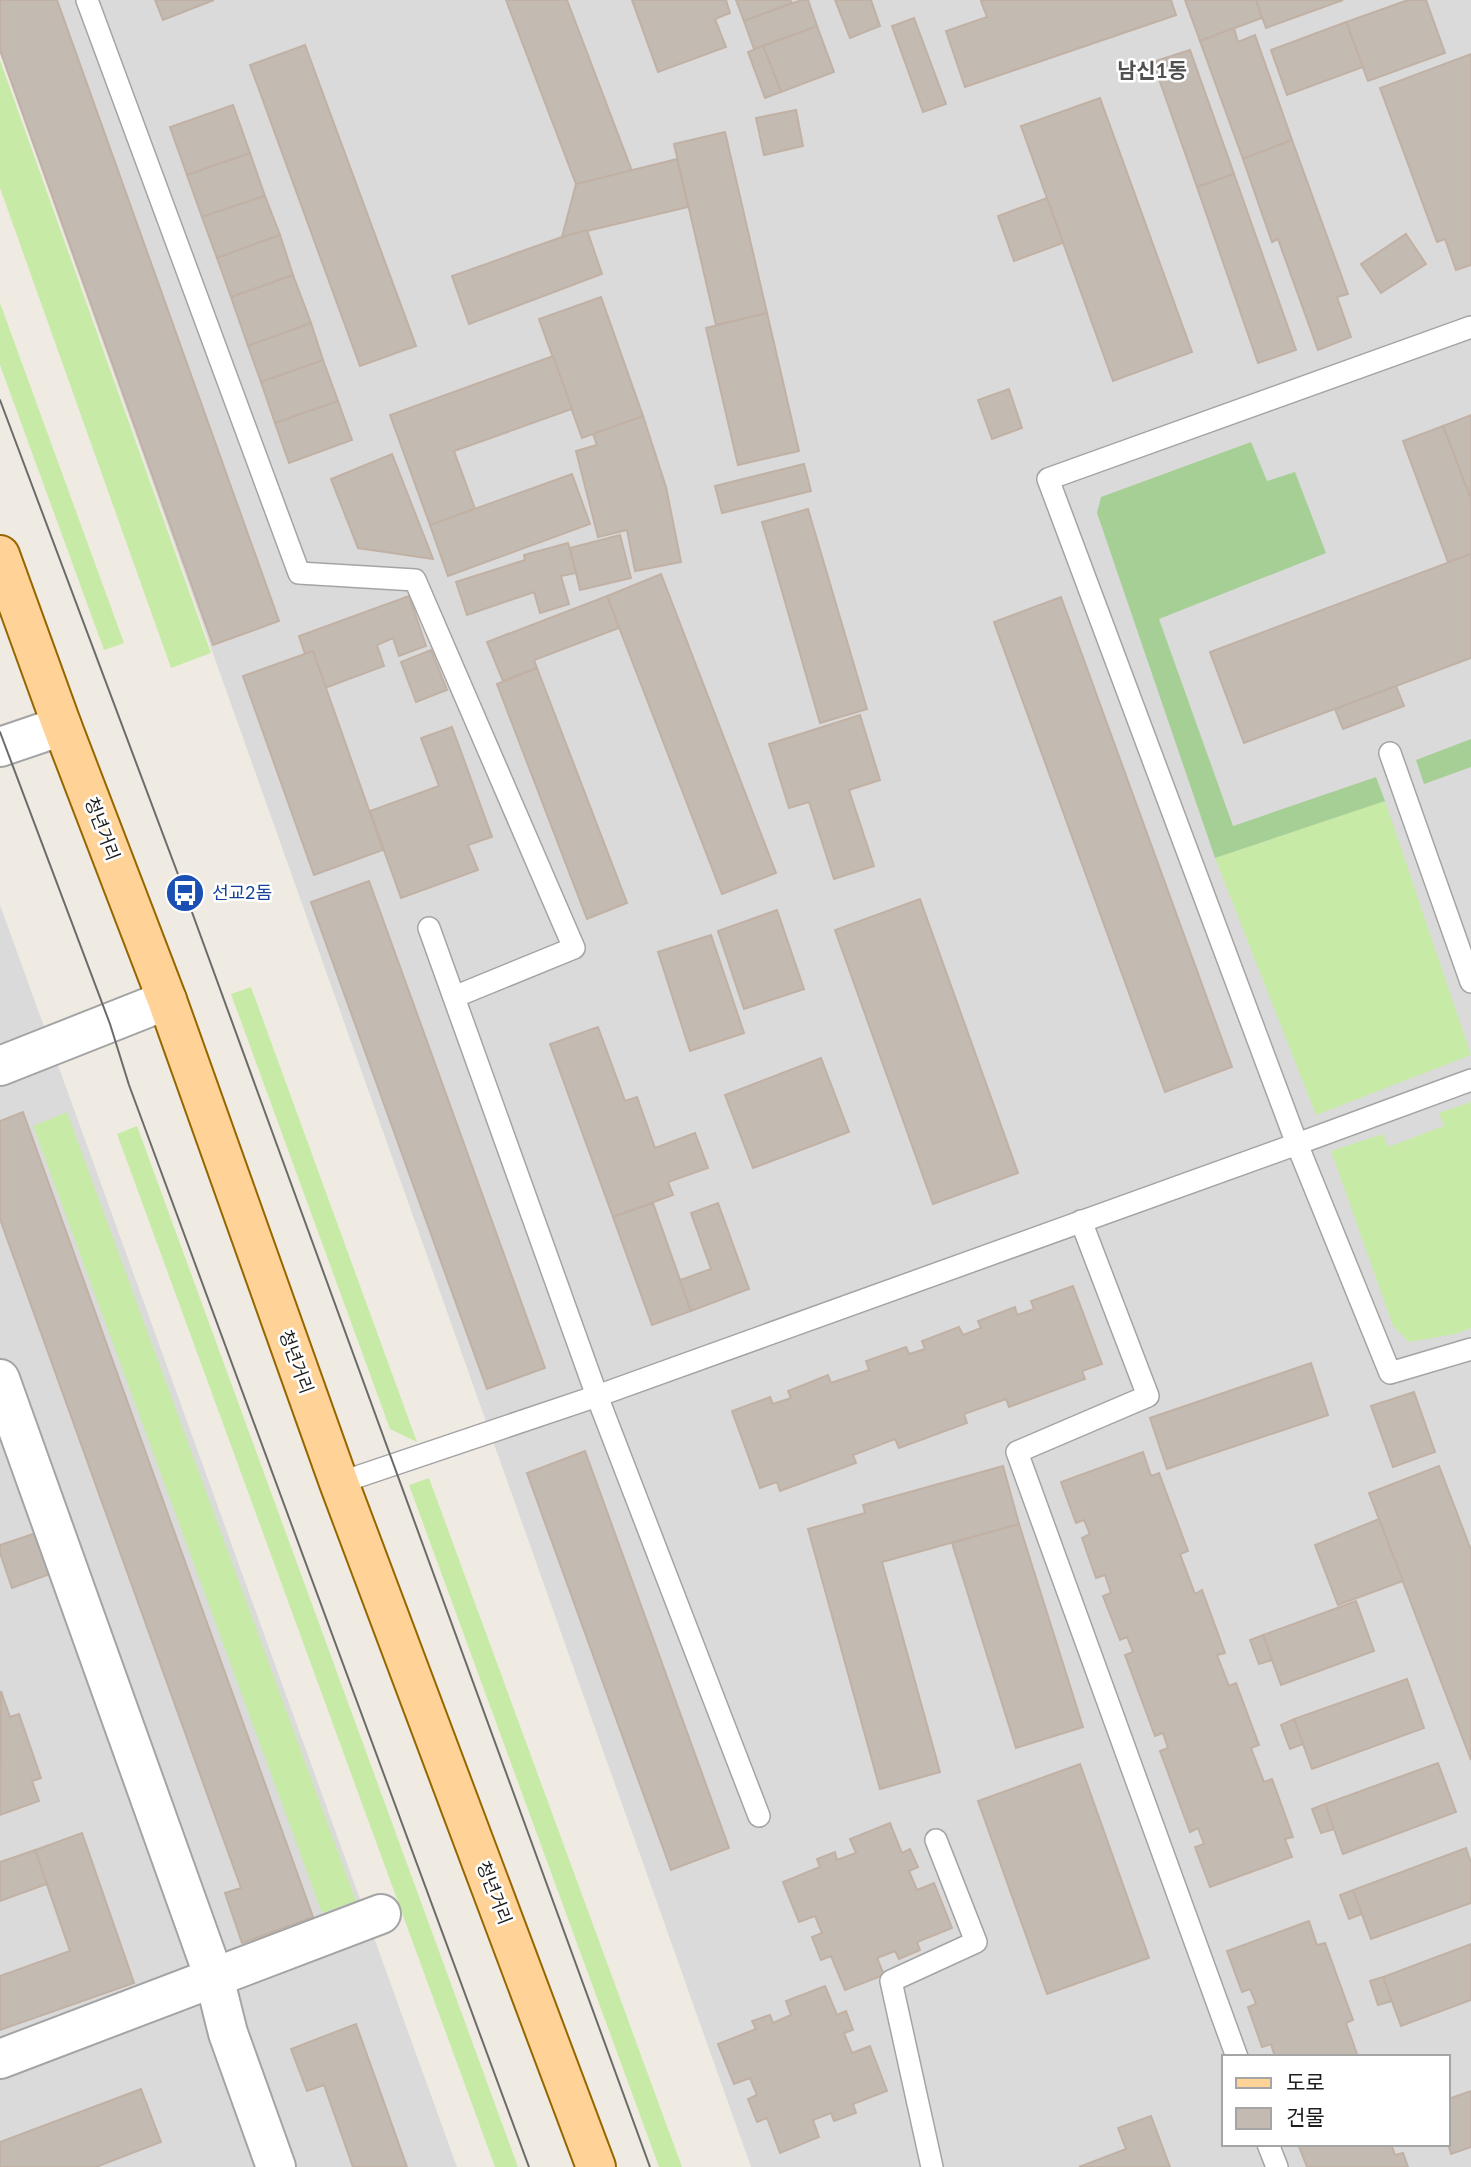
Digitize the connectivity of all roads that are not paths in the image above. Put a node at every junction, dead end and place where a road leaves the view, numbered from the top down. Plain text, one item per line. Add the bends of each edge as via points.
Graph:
1 (86, 0) edge
2 (1471, 327) edge
3 (0, 555) edge
4 (62, 726) junction
5 (0, 747) edge
6 (1390, 753) dead end
7 (429, 928) dead end
8 (1471, 982) edge
9 (454, 997) junction
10 (167, 1000) junction
11 (0, 1066) edge
12 (1471, 1080) edge
13 (1297, 1144) junction
14 (1082, 1221) junction
15 (1471, 1349) edge
16 (0, 1379) edge
17 (597, 1396) junction
18 (340, 1483) junction
19 (759, 1816) dead end
20 (936, 1840) dead end
21 (381, 1914) dead end
22 (214, 1977) junction
23 (1236, 2055) edge
24 (0, 2059) edge
25 (1269, 2146) edge
26 (276, 2167) edge
27 (597, 2167) edge
28 (932, 2167) edge
29 (1276, 2167) edge

1 - 9 lane via 299,573 415,580 574,948
2 - 13 lane via 1048,479
3 - 4 main road, 청년거리
4 - 5 street
4 - 10 main road, 청년거리
6 - 8 lane
7 - 9 lane
9 - 17 lane
10 - 11 street
10 - 18 main road, 청년거리
12 - 13 lane
13 - 14 lane
13 - 15 lane via 1390,1374
14 - 17 lane
14 - 23 lane via 1148,1395 1017,1452
16 - 22 street
17 - 18 lane
17 - 19 lane
18 - 27 main road, 청년거리
20 - 28 lane via 976,1942 891,1981
21 - 22 street
22 - 24 street
22 - 26 street via 228,2033
25 - 29 lane

